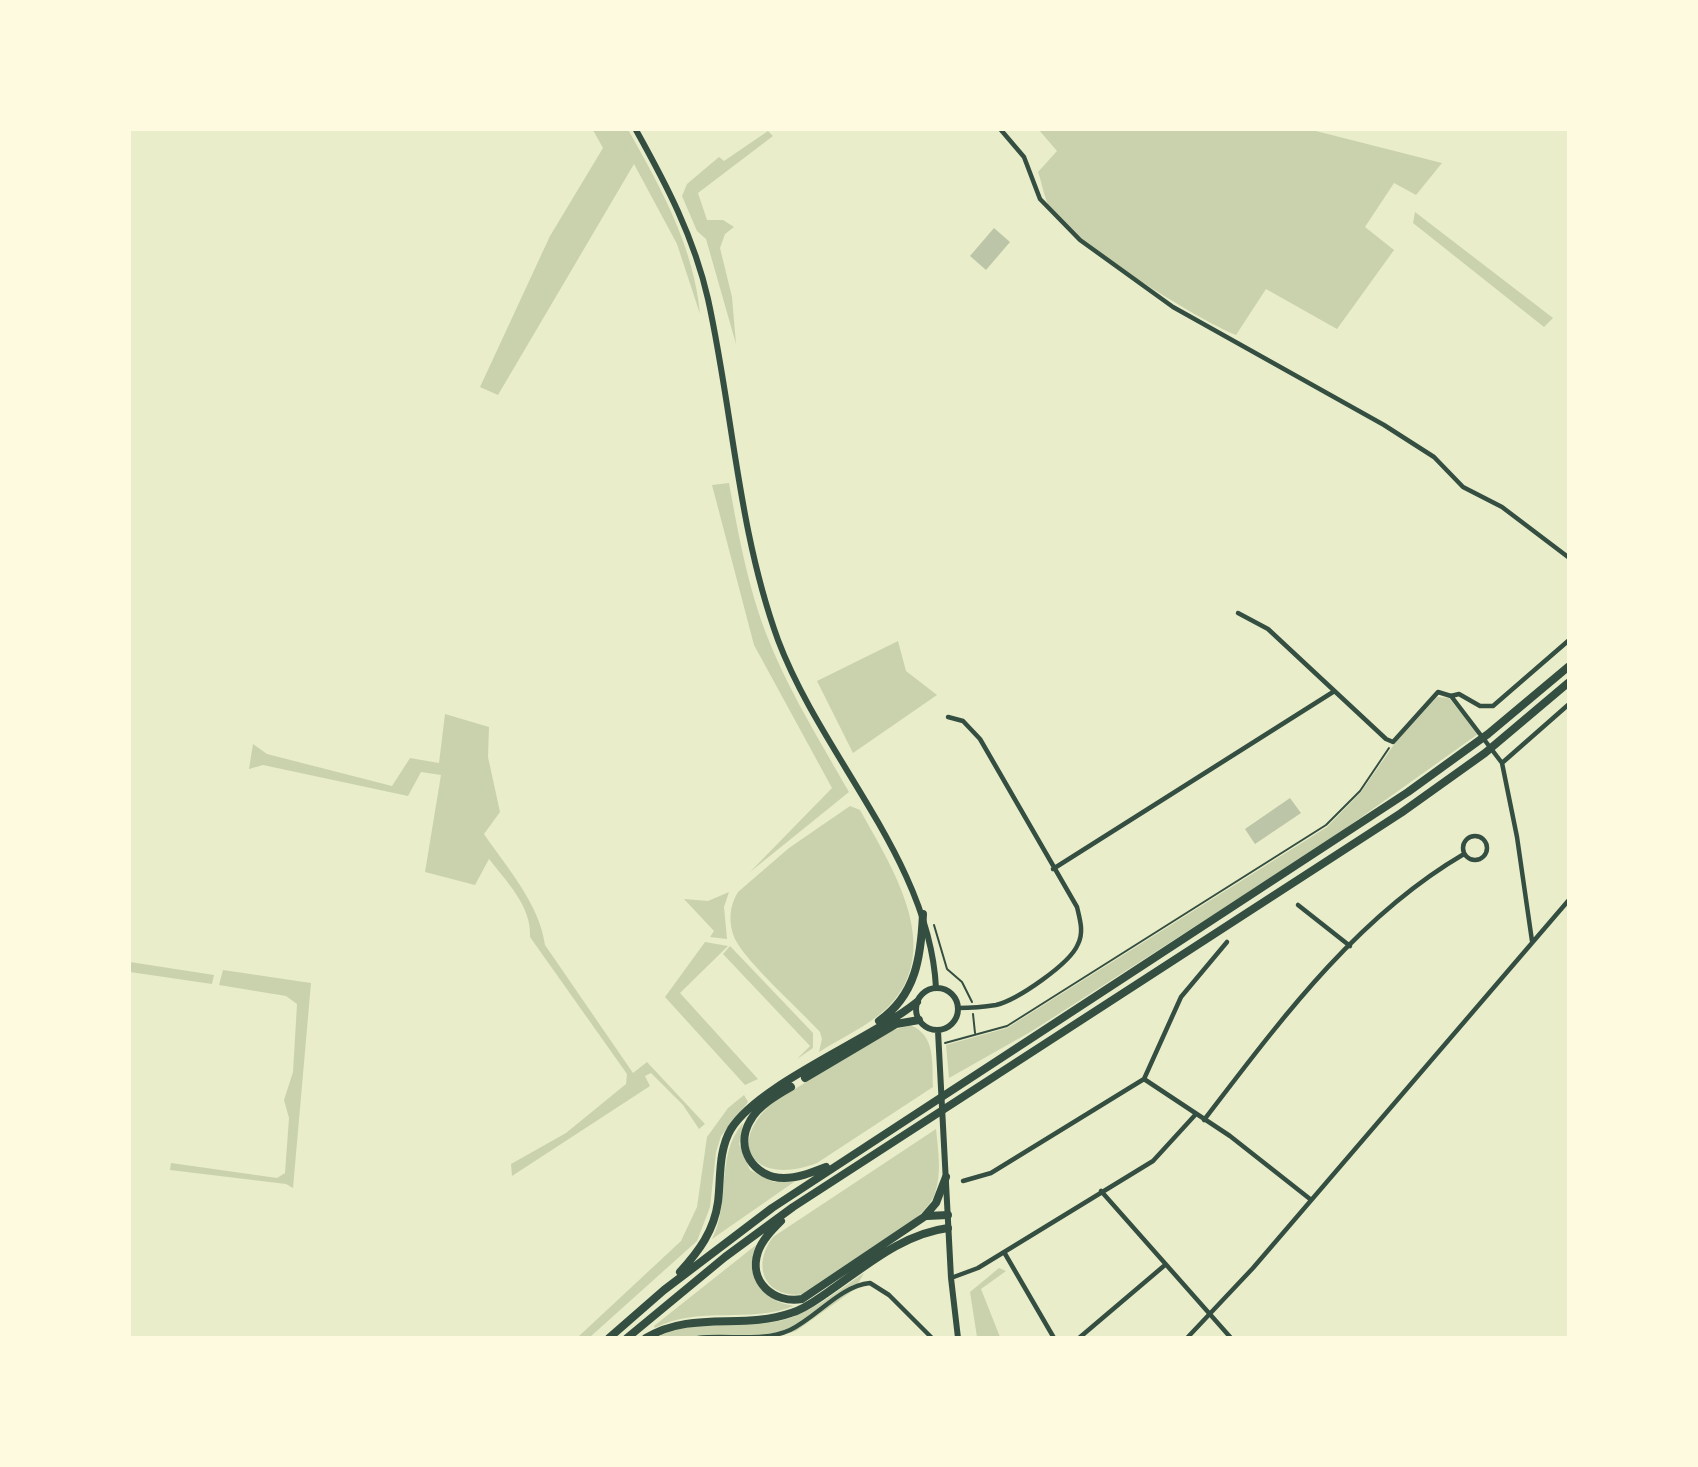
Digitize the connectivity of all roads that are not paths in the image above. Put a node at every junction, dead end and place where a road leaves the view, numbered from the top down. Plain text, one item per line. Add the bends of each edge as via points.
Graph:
1 (636, 130) edge
2 (1001, 130) edge
3 (1569, 557) edge
4 (1238, 613) dead end
5 (1569, 641) edge
6 (1569, 667) edge
7 (1569, 683) edge
8 (1333, 692) junction
9 (1451, 696) junction
10 (1569, 705) edge
11 (948, 717) dead end
12 (1502, 763) junction
13 (1464, 854) junction
14 (1053, 869) junction
15 (1569, 901) edge
16 (1298, 905) dead end
17 (922, 914) junction
18 (1227, 942) dead end
19 (1532, 942) junction
20 (1350, 946) junction
21 (936, 988) junction
22 (917, 1002) junction
23 (958, 1008) junction
24 (919, 1020) junction
25 (938, 1031) junction
26 (864, 1036) junction
27 (1144, 1079) junction
28 (1196, 1114) junction
29 (1204, 1120) junction
30 (839, 1163) junction
31 (946, 1177) junction
32 (964, 1181) dead end
33 (1101, 1191) junction
34 (1310, 1199) junction
35 (793, 1207) junction
36 (948, 1215) junction
37 (924, 1217) junction
38 (948, 1228) junction
39 (1004, 1252) junction
40 (1165, 1265) junction
41 (951, 1278) junction
42 (664, 1290) junction
43 (1209, 1314) junction
44 (609, 1338) edge
45 (627, 1338) edge
46 (646, 1338) edge
47 (698, 1338) edge
48 (932, 1338) edge
49 (958, 1338) edge
50 (1054, 1338) edge
51 (1079, 1338) edge
52 (1187, 1338) edge
53 (1231, 1338) edge

1 - 17 main road via 675,199 707,297 754,563 779,641 810,708
2 - 3 street via 1024,158 1040,199 1080,240 1172,307 1434,457 1463,487 1502,507
4 - 8 street via 1268,629
5 - 9 street via 1493,706 1479,706 1459,694
6 - 30 highway via 1466,751 1304,862
7 - 35 highway via 1485,753 1378,828
8 - 9 street via 1386,740 1394,742 1438,692
8 - 14 street
9 - 12 street
10 - 12 street
11 - 14 street via 962,721 980,739
12 - 19 street
13 - 13 street via 1469,838 1480,837 1486,843 1488,851 1480,860 1472,861
13 - 20 street via 1394,903
14 - 23 street via 1077,907 1082,925 1069,960 997,1005
15 - 19 street
16 - 20 street
17 - 21 main road
17 - 26 highway via 913,981 898,1005
18 - 27 street via 1181,997
19 - 34 street
20 - 29 street via 1280,1022
21 - 22 main road
21 - 23 main road via 952,995
22 - 24 main road
22 - 26 highway
23 - 25 main road via 953,1023
24 - 25 main road
24 - 30 highway via 896,1024 782,1092 754,1115 746,1129 748,1158 770,1175 792,1177
25 - 31 main road
26 - 42 highway via 772,1092 737,1121 723,1150 719,1201 711,1228
27 - 28 street
27 - 32 street via 991,1172
28 - 29 street
28 - 33 street via 1153,1161
29 - 34 street
30 - 42 highway
31 - 36 main road
31 - 37 highway via 936,1203
33 - 39 street
33 - 40 street
34 - 43 street
35 - 37 highway via 762,1243 756,1264 764,1288 787,1300 813,1294
35 - 45 highway
36 - 37 highway
36 - 38 main road
38 - 41 main road
38 - 46 highway via 909,1237 793,1313 765,1319 690,1321
39 - 41 street
39 - 50 street
40 - 43 street
40 - 51 street
41 - 49 main road
42 - 44 highway
43 - 52 street
43 - 53 street
47 - 48 street via 788,1331 853,1288 870,1283

